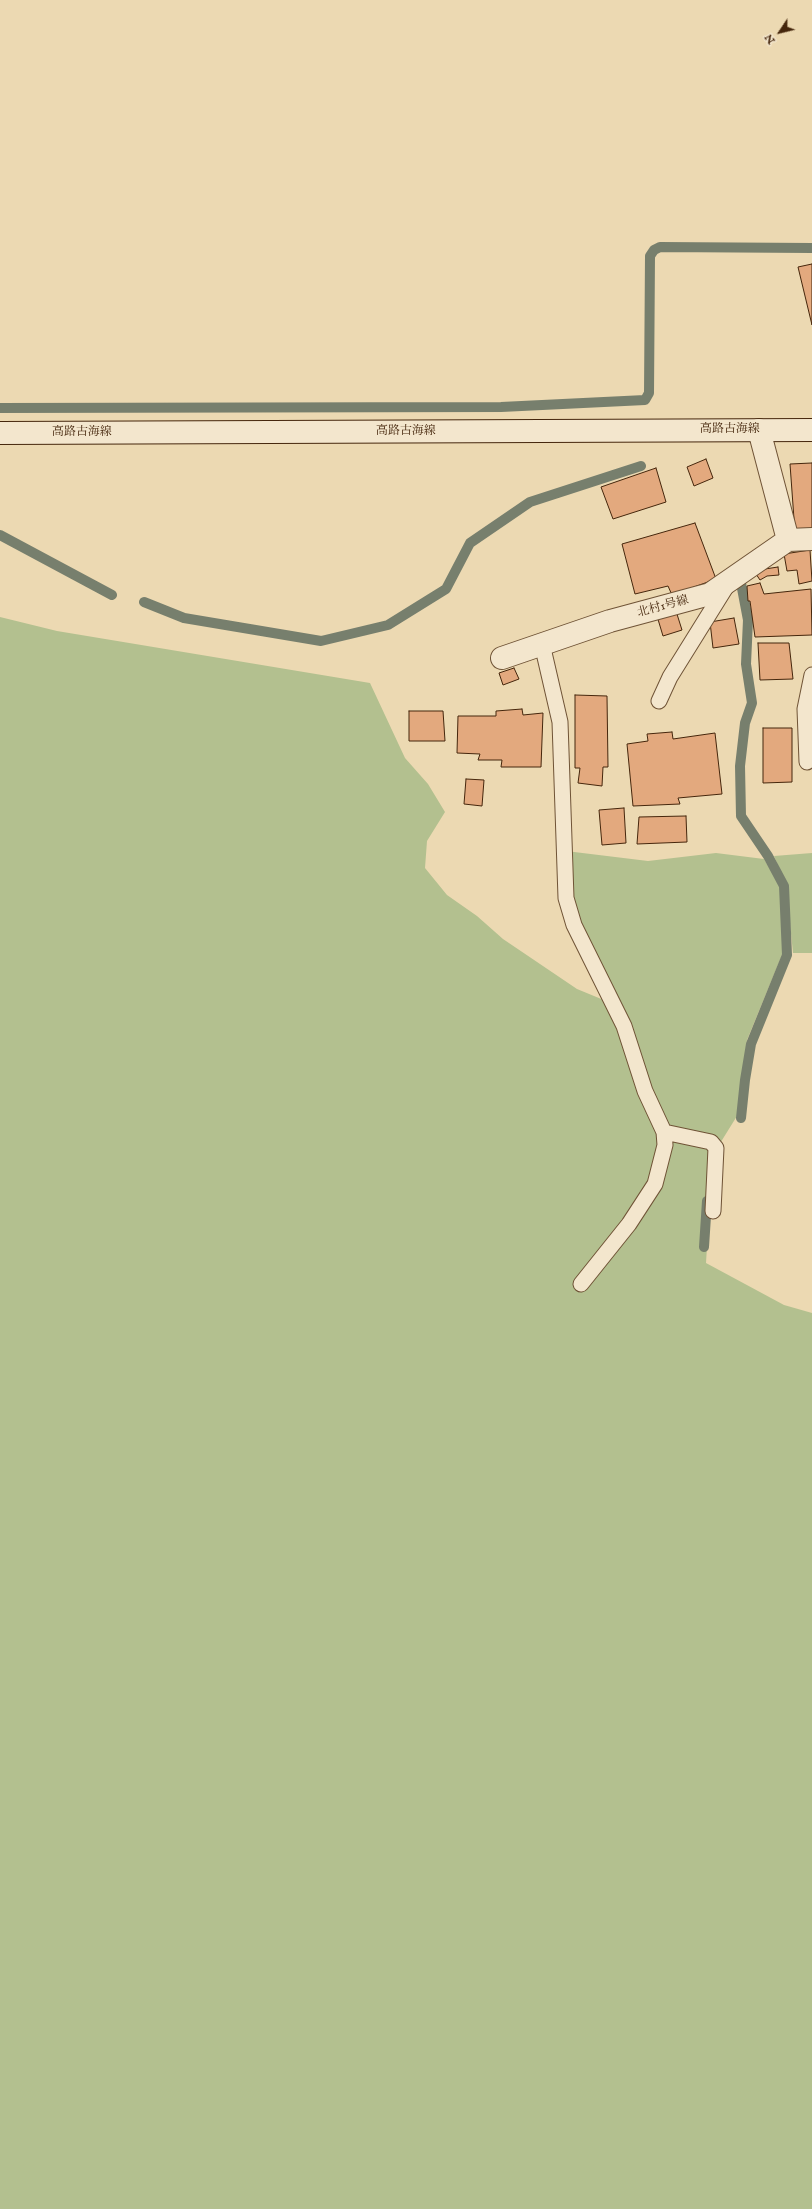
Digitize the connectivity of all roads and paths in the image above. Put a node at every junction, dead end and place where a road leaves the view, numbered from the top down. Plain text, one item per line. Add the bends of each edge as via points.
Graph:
1 (759, 430) junction
2 (812, 430) edge
3 (0, 433) edge
4 (812, 538) edge
5 (788, 540) junction
6 (728, 582) junction
7 (542, 644) junction
8 (502, 658) dead end
9 (812, 676) edge
10 (659, 701) dead end
11 (807, 762) dead end
12 (664, 1132) junction
13 (713, 1211) dead end
14 (581, 1284) dead end

1 - 2 main road, 高路古海線
1 - 3 main road, 高路古海線
1 - 5 main road
4 - 5 main road
5 - 6 main road, 北村1号線
6 - 7 main road, 北村1号線 via 710,594 610,621
6 - 10 lane via 670,677
7 - 8 main road, 北村1号線
7 - 12 lane via 560,722 566,898 574,925 624,1026 645,1091
9 - 11 lane via 805,710
12 - 13 lane via 711,1142 716,1148
12 - 14 lane via 665,1145 655,1184 629,1224

